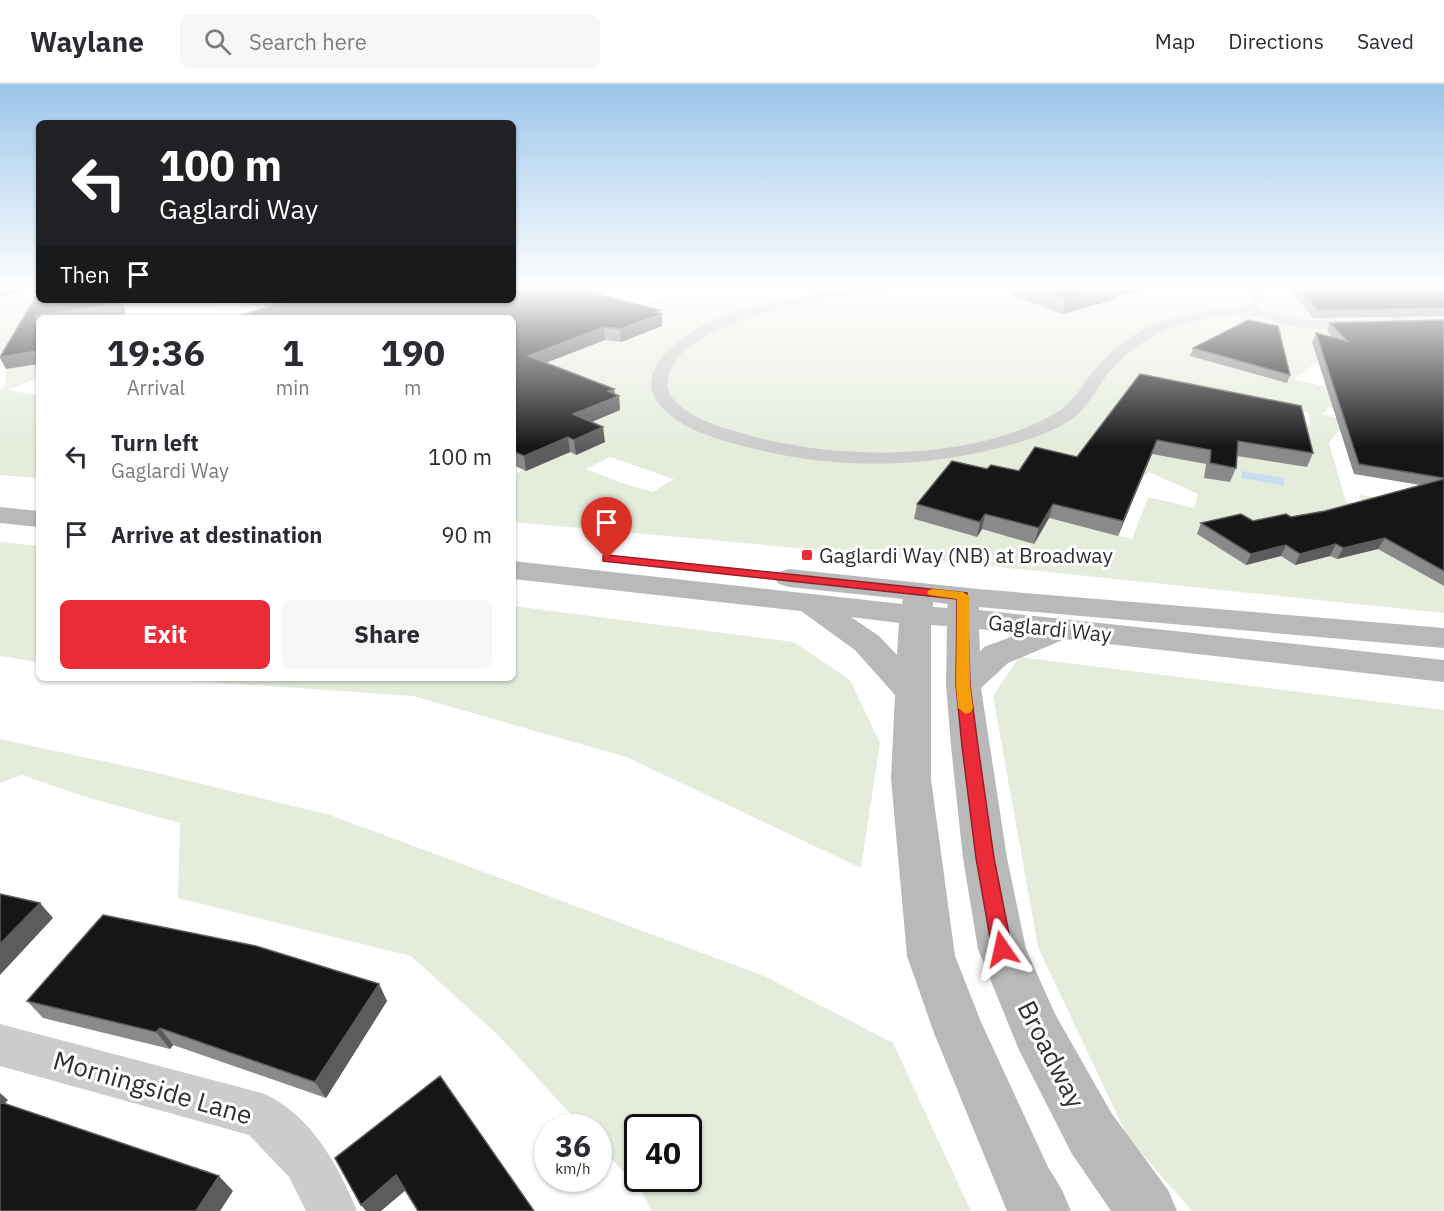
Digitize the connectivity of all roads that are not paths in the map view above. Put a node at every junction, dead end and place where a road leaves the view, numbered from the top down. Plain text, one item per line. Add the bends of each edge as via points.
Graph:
1 (685, 342) edge
2 (1132, 342) edge
3 (0, 495) edge
4 (36, 500) edge
5 (0, 515) edge
6 (36, 519) edge
7 (516, 549) edge
8 (516, 570) edge
9 (808, 602) junction
10 (917, 603) junction
11 (963, 607) junction
12 (1062, 629) junction
13 (1444, 639) edge
14 (1444, 671) edge
15 (963, 685) junction
16 (914, 694) junction
17 (0, 1045) edge
18 (332, 1211) edge
19 (1041, 1211) edge
20 (1147, 1211) edge

1 - 2 street via 669,358 658,379 660,396 676,411 729,437 849,458 940,454 998,442 1040,427 1065,415
3 - 4 main road
5 - 6 main road
7 - 10 main road, Gaglardi Way
8 - 9 main road, Gaglardi Way
9 - 10 main road, Gaglardi Way
9 - 16 main road via 867,643
10 - 11 main road, Gaglardi Way
10 - 16 main road
11 - 12 main road, Gaglardi Way
11 - 13 main road, Gaglardi Way
11 - 15 main road, Broadway
12 - 14 main road, Gaglardi Way
12 - 15 main road via 996,655
15 - 20 main road, Broadway via 985,858 1002,949 1037,1032 1092,1134
16 - 19 main road via 911,779 931,956 960,1033 1027,1188
17 - 18 street, Morningside Lane via 262,1116 306,1160

